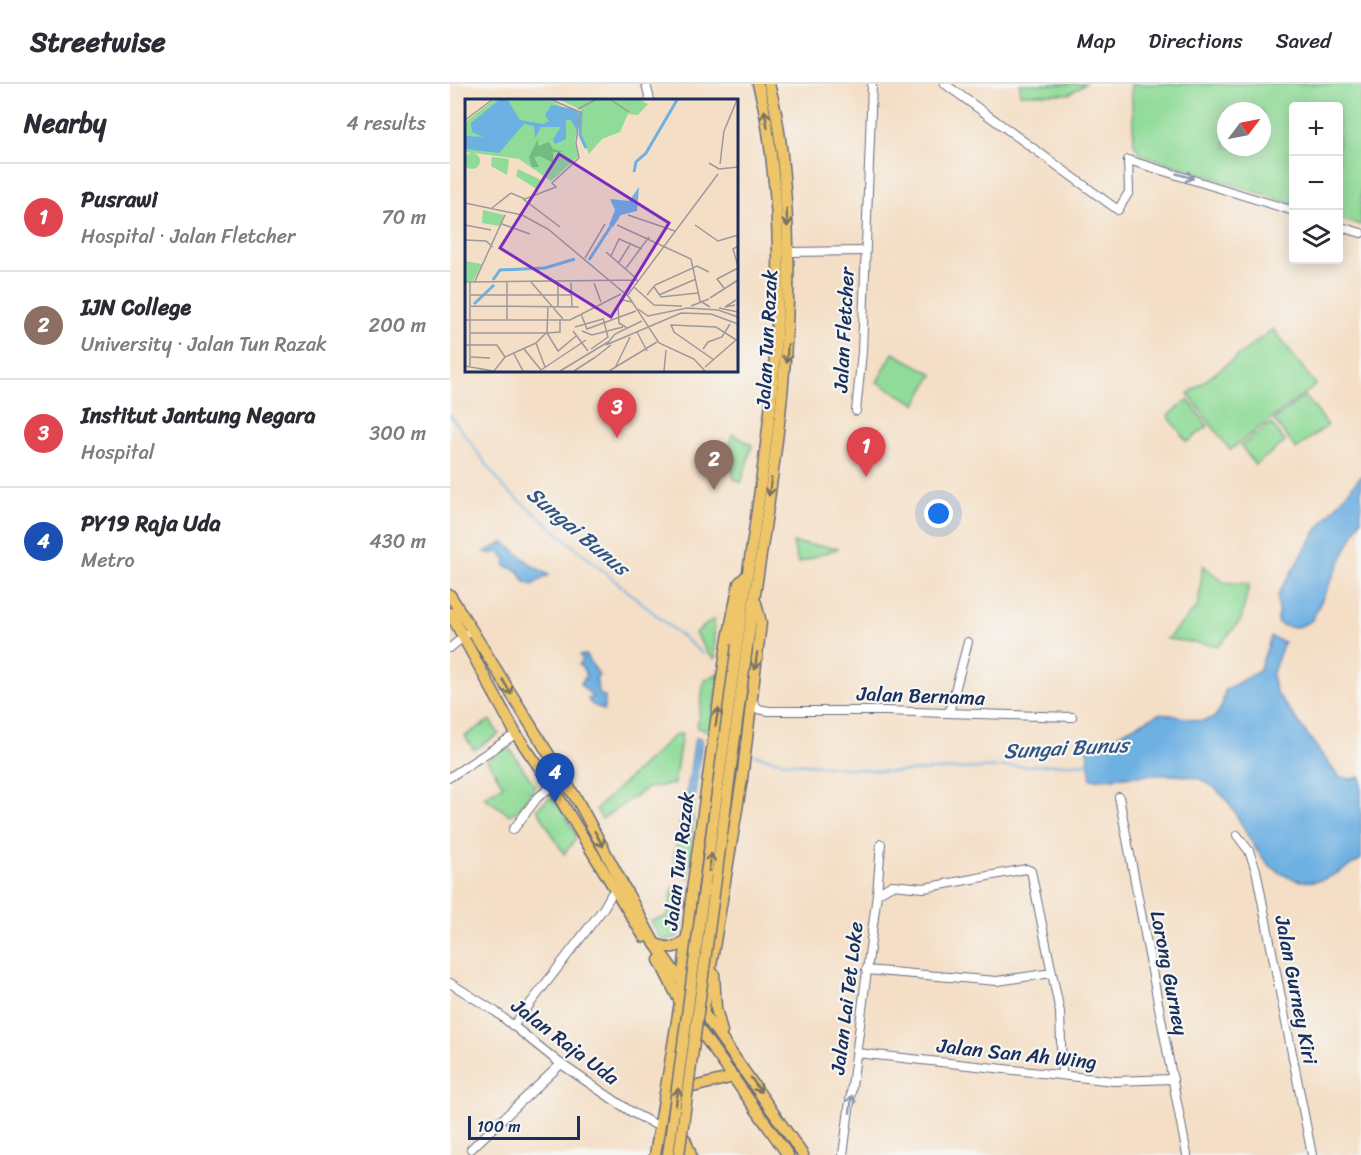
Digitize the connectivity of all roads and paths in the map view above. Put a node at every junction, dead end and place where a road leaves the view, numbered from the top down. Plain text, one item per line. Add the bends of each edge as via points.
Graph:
1 (646, 84) edge
2 (758, 84) edge
3 (769, 84) edge
4 (872, 84) edge
5 (945, 84) edge
6 (650, 99) edge
7 (1290, 210) edge
8 (1343, 228) edge
9 (1361, 233) edge
10 (865, 251) junction
11 (789, 252) junction
12 (856, 411) dead end
13 (747, 575) junction
14 (450, 595) edge
15 (754, 597) junction
16 (450, 613) edge
17 (475, 633) junction
18 (968, 642) dead end
19 (459, 643) edge
20 (742, 646) junction
21 (751, 699) junction
22 (769, 711) junction
23 (949, 713) junction
24 (1072, 717) dead end
25 (749, 719) junction
26 (516, 734) junction
27 (450, 777) edge
28 (552, 786) junction
29 (1119, 797) dead end
30 (513, 830) dead end
31 (1237, 835) dead end
32 (881, 844) dead end
33 (695, 875) junction
34 (619, 886) junction
35 (723, 887) junction
36 (877, 894) junction
37 (624, 903) junction
38 (603, 909) junction
39 (689, 935) junction
40 (655, 944) junction
41 (714, 946) junction
42 (866, 970) junction
43 (1052, 973) junction
44 (450, 983) edge
45 (682, 985) junction
46 (680, 1002) junction
47 (703, 1012) junction
48 (513, 1026) junction
49 (701, 1031) junction
50 (726, 1043) junction
51 (857, 1053) junction
52 (561, 1064) junction
53 (1062, 1075) junction
54 (734, 1077) junction
55 (1173, 1079) junction
56 (693, 1087) junction
57 (660, 1127) junction
58 (685, 1139) junction
59 (777, 1140) junction
60 (471, 1149) dead end
61 (655, 1155) edge
62 (668, 1155) edge
63 (680, 1155) edge
64 (691, 1155) edge
65 (775, 1155) edge
66 (788, 1155) edge
67 (803, 1155) edge
68 (843, 1155) edge
69 (1187, 1155) edge
70 (1312, 1155) edge

1 - 6 street
13 -> 2 main road, Jalan Tun Razak via 774,393 779,292 771,155
3 -> 11 main road, Jalan Tun Razak via 783,160
4 - 10 street, Jalan Fletcher
5 -> 7 street via 1118,210 1128,192 1128,160
8 - 9 street
10 - 11 street, Jalan Fletcher
10 - 12 street, Jalan Fletcher
11 -> 15 main road, Jalan Tun Razak via 786,368
13 - 20 main road, Jalan Tun Razak
33 -> 13 main road, Jalan Tun Razak via 727,644 739,583
14 - 17 main road
15 - 20 main road, Jalan Tun Razak
15 -> 21 main road, Jalan Tun Razak via 761,623
16 - 19 main road
17 - 19 street
17 -> 34 main road
18 - 23 street
19 - 26 main road
62 -> 20 main road, Jalan Tun Razak, bridge
20 - 63 main road, Jalan Tun Razak, bridge
21 - 22 street via 758,709
21 - 25 main road, Jalan Tun Razak
22 - 23 street, Jalan Bernama
22 - 25 street, Jalan Bernama
23 - 24 street, Jalan Bernama
25 - 35 main road, Jalan Tun Razak
26 - 27 street
26 - 28 main road
28 - 30 street via 537,798
28 - 34 main road
29 - 55 street, Lorong Gurney
31 - 70 street, Jalan Gurney Kiri via 1256,870
32 - 36 street, Jalan Lai Tet Loke
33 - 35 main road via 697,888 706,897
33 - 39 main road, Jalan Tun Razak
34 - 37 main road
34 - 38 street
34 - 40 main road
35 - 41 main road, Jalan Tun Razak
36 - 42 street, Jalan Lai Tet Loke
36 - 43 street via 892,885 924,888 1016,871 1031,872
37 - 38 street
37 - 46 main road
38 - 48 street
39 - 40 main road via 674,948
39 - 45 main road, Jalan Tun Razak
40 - 45 main road
41 - 47 main road, Jalan Tun Razak
41 - 50 main road via 716,1008
42 - 43 street via 997,981
42 - 51 street, Jalan Lai Tet Loke
43 - 53 street via 1061,1026
44 - 48 street, Jalan Raja Uda
45 - 46 main road, Jalan Tun Razak
45 - 47 main road
46 - 49 main road
46 - 57 main road, Jalan Tun Razak
47 - 49 main road, Jalan Tun Razak
47 - 50 main road
48 - 52 street, Jalan Raja Uda
49 - 54 main road
49 - 56 main road, Jalan Tun Razak
50 -> 67 main road
51 - 53 street, Jalan San Ah Wing
68 -> 51 street, Jalan Lai Tet Loke
52 - 57 street, Jalan Raja Uda
52 - 60 street
53 - 55 street, Jalan San Ah Wing via 1114,1082
54 - 56 main road
54 - 59 main road
55 - 69 street, Lorong Gurney
56 - 58 main road, Jalan Tun Razak
57 - 61 main road, Jalan Tun Razak
58 - 63 main road, Jalan Tun Razak
58 - 64 main road
59 - 65 main road
59 - 66 main road

